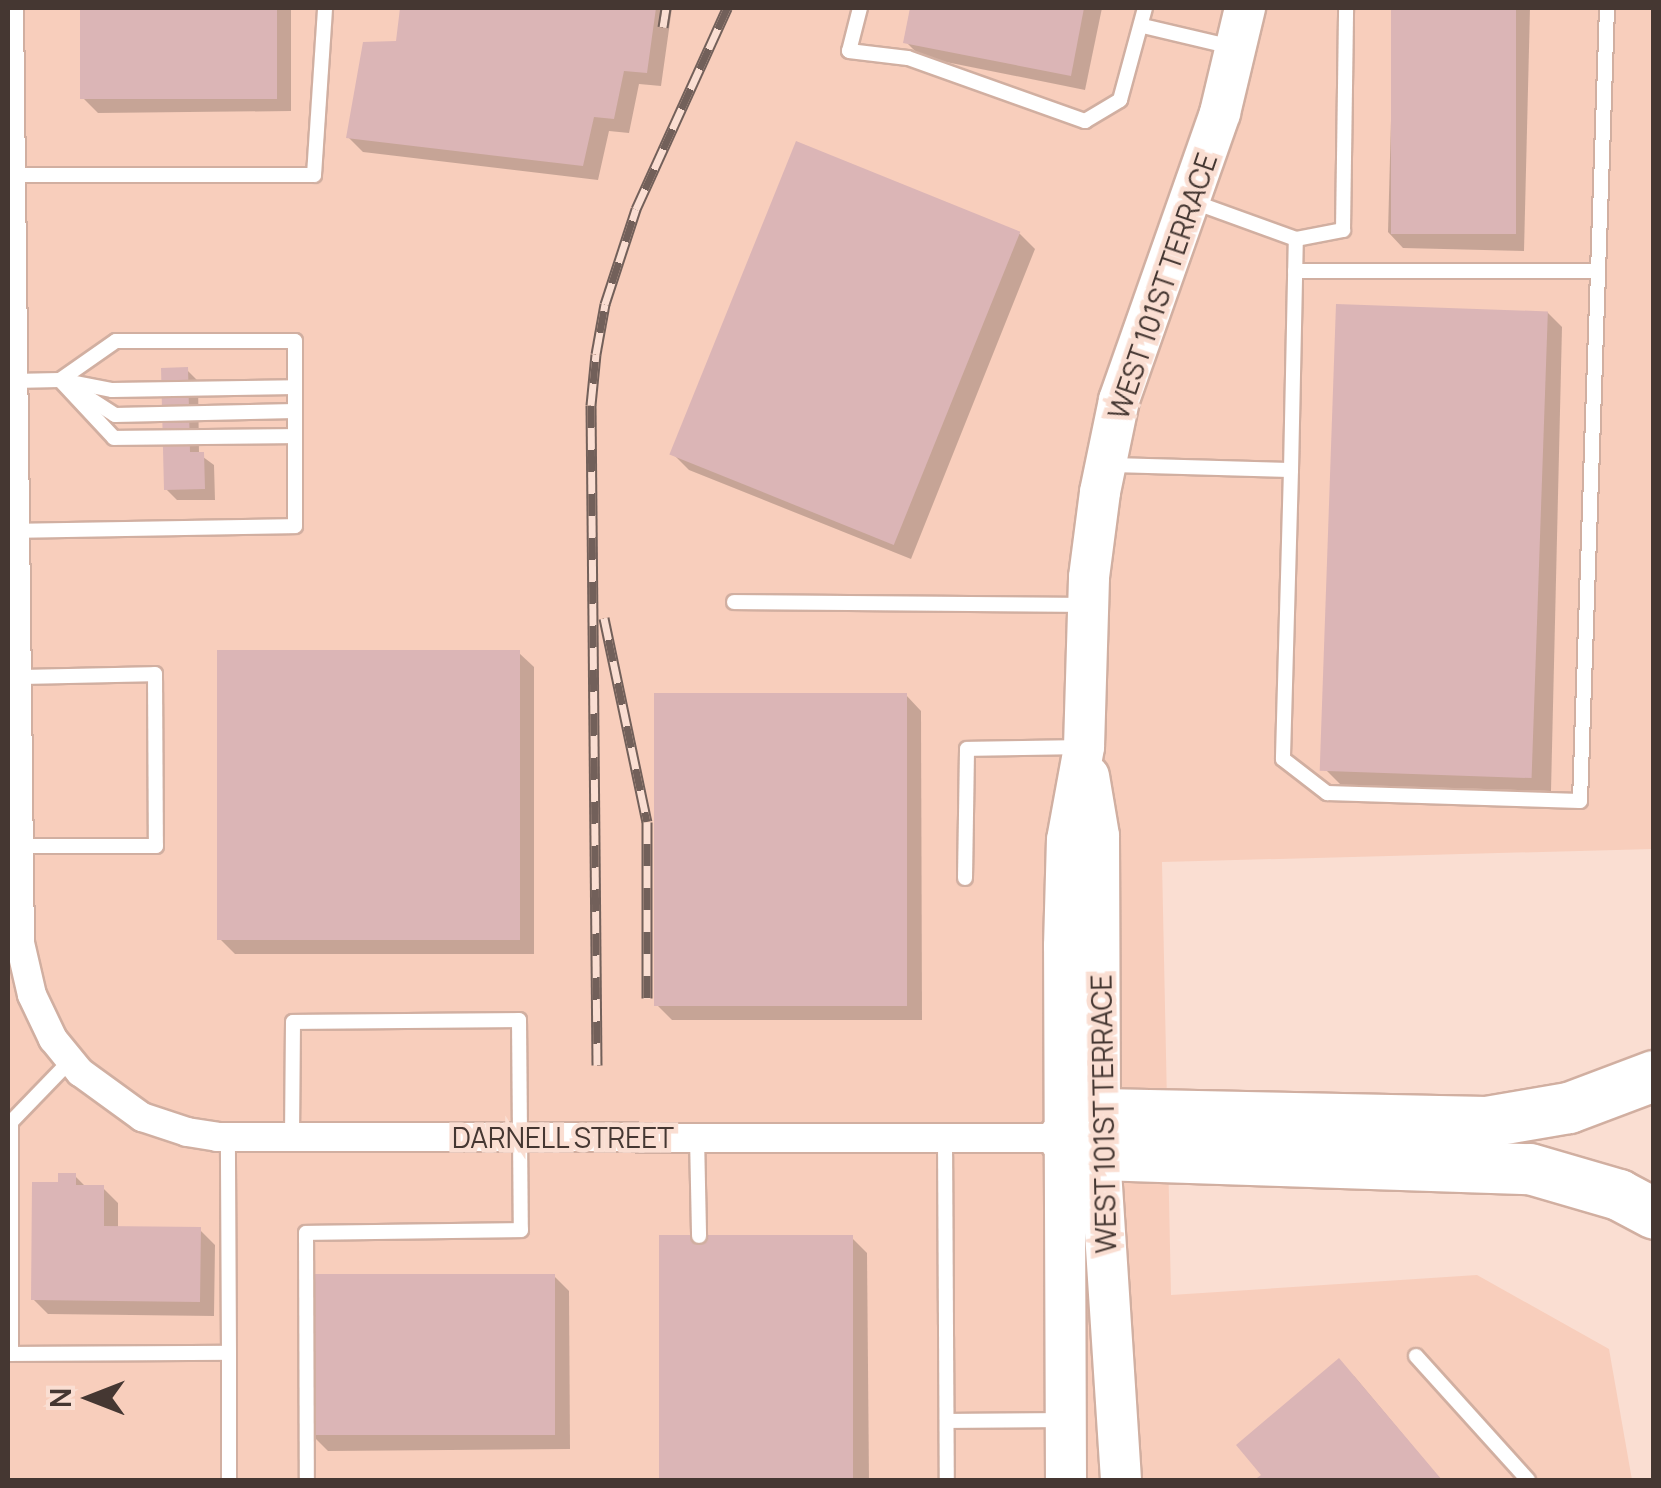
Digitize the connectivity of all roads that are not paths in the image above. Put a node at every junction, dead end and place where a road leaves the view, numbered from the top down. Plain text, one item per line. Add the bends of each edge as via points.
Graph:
1 (9, 8) edge
2 (325, 8) edge
3 (860, 8) edge
4 (1145, 8) edge
5 (1245, 8) edge
6 (1346, 8) edge
7 (1607, 8) edge
8 (1143, 26) junction
9 (1237, 48) junction
10 (10, 174) edge
11 (1189, 200) junction
12 (1296, 239) junction
13 (1295, 272) junction
14 (1598, 272) junction
15 (60, 380) junction
16 (13, 381) junction
17 (296, 387) junction
18 (296, 411) junction
19 (295, 436) junction
20 (1106, 464) junction
21 (1291, 470) junction
22 (15, 531) junction
23 (734, 602) dead end
24 (1088, 605) junction
25 (17, 677) junction
26 (1084, 747) junction
27 (19, 846) junction
28 (966, 878) dead end
29 (75, 1066) junction
30 (1654, 1076) edge
31 (228, 1136) junction
32 (1088, 1136) junction
33 (292, 1137) junction
34 (521, 1137) junction
35 (697, 1137) junction
36 (945, 1138) junction
37 (1654, 1214) edge
38 (698, 1236) dead end
39 (229, 1353) junction
40 (1416, 1356) dead end
41 (1065, 1420) junction
42 (947, 1421) junction
43 (228, 1480) edge
44 (307, 1480) edge
45 (947, 1480) edge
46 (1066, 1480) edge
47 (1121, 1480) edge
48 (1528, 1480) edge

1 - 10 street
2 - 10 lane via 314,175
3 - 8 lane via 850,50 908,58 1085,121 1120,100
4 - 8 lane
5 - 9 main road, WEST 101ST TERRACE
6 - 12 lane via 1342,230
7 - 14 lane
8 - 9 lane
9 - 11 main road, WEST 101ST TERRACE
10 - 16 street
11 - 12 lane
11 - 20 main road, WEST 101ST TERRACE via 1137,342
12 - 13 lane
13 - 14 lane
13 - 21 lane
14 - 21 lane via 1580,801 1327,792 1284,760
15 - 16 lane
15 - 17 lane via 112,390
15 - 17 lane via 116,341 296,341
15 - 18 lane via 114,415
15 - 19 lane via 114,438
16 - 22 street
17 - 18 lane
18 - 19 lane
19 - 22 lane via 294,526
20 - 21 lane
20 - 24 main road, WEST 101ST TERRACE
22 - 25 street
23 - 24 lane
24 - 26 main road, WEST 101ST TERRACE
25 - 27 street
25 - 27 lane via 155,674 156,846
26 - 28 lane via 967,749
26 - 32 main road, WEST 101ST TERRACE via 1098,836
27 - 29 street via 20,943 32,996
29 - 31 street, DARNELL STREET via 142,1117
29 - 39 lane via 12,1122 12,1354
30 - 32 highway via 1569,1108 1487,1122
31 - 33 street, DARNELL STREET
31 - 39 lane
32 - 36 street, DARNELL STREET
32 - 37 highway via 1530,1168
32 - 41 main road, WEST 101ST TERRACE
32 - 47 main road, WEST 101ST TERRACE
33 - 34 street, DARNELL STREET
33 - 34 lane via 293,1022 519,1020
34 - 35 street, DARNELL STREET
34 - 44 lane via 521,1230 306,1233
35 - 36 street, DARNELL STREET
35 - 38 lane
36 - 42 lane
39 - 43 lane
40 - 48 lane
41 - 42 lane
41 - 46 main road, WEST 101ST TERRACE
42 - 45 lane

